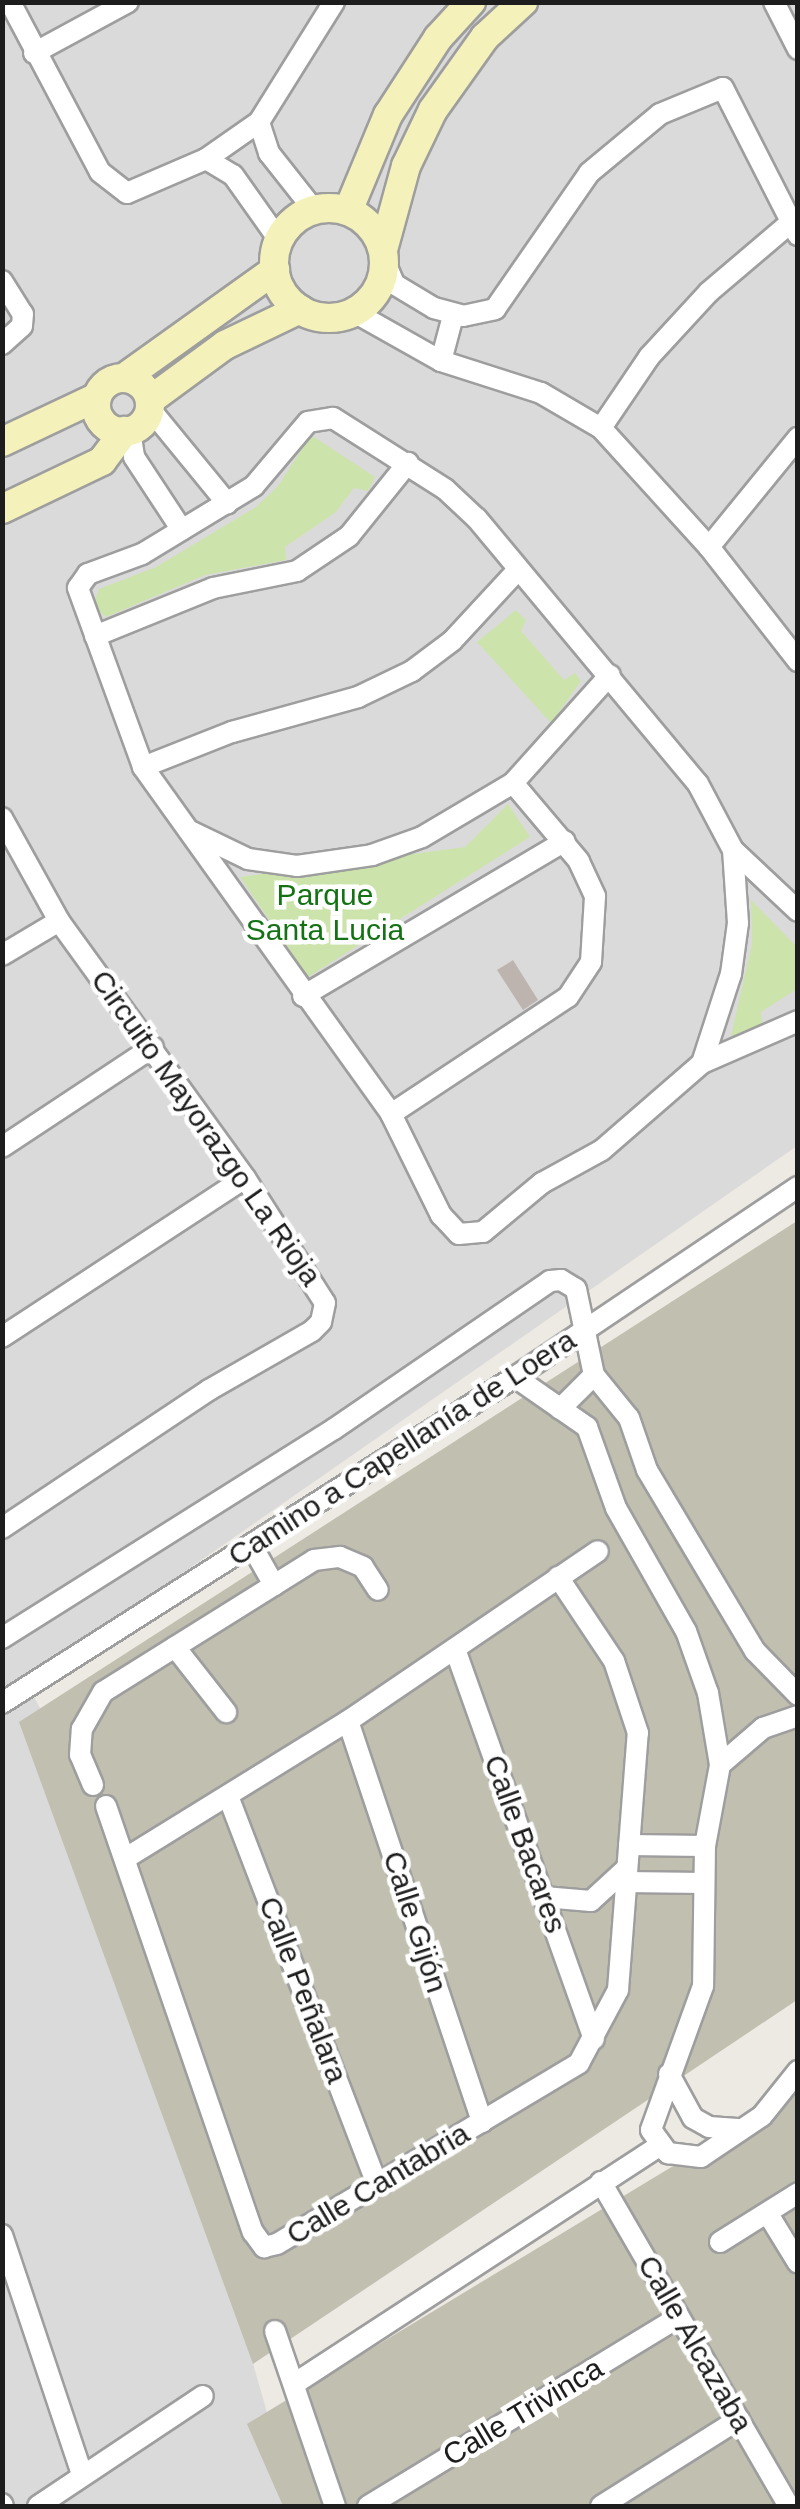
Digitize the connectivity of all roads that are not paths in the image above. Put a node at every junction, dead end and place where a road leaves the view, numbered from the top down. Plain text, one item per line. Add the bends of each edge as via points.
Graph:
1 (10, 2) edge
2 (128, 2) edge
3 (306, 2) edge
4 (334, 2) edge
5 (470, 2) edge
6 (522, 2) edge
7 (774, 2) edge
8 (317, 24) junction
9 (798, 49) edge
10 (34, 53) junction
11 (259, 122) junction
12 (206, 159) junction
13 (314, 210) junction
14 (348, 211) junction
15 (794, 229) edge
16 (279, 240) junction
17 (384, 255) junction
18 (274, 270) junction
19 (2, 281) edge
20 (300, 309) junction
21 (354, 312) junction
22 (454, 316) junction
23 (2, 344) edge
24 (442, 361) junction
25 (124, 378) junction
26 (97, 398) junction
27 (150, 404) junction
28 (601, 428) junction
29 (127, 431) junction
30 (798, 438) edge
31 (2, 442) edge
32 (408, 463) junction
33 (226, 504) junction
34 (2, 510) edge
35 (182, 530) junction
36 (709, 546) junction
37 (516, 572) junction
38 (95, 636) junction
39 (798, 661) edge
40 (610, 675) junction
41 (143, 766) junction
42 (513, 783) junction
43 (2, 818) edge
44 (188, 830) junction
45 (564, 841) junction
46 (733, 850) junction
47 (798, 910) edge
48 (59, 921) junction
49 (2, 955) edge
50 (303, 996) junction
51 (798, 1021) edge
52 (154, 1048) junction
53 (702, 1064) junction
54 (391, 1114) junction
55 (2, 1146) edge
56 (245, 1178) junction
57 (798, 1187) edge
58 (586, 1329) junction
59 (2, 1337) edge
60 (594, 1375) junction
61 (515, 1377) junction
62 (560, 1409) junction
63 (2, 1528) edge
64 (252, 1546) junction
65 (598, 1551) dead end
66 (558, 1577) junction
67 (274, 1585) junction
68 (378, 1590) dead end
69 (2, 1638) edge
70 (176, 1646) junction
71 (456, 1649) junction
72 (798, 1695) edge
73 (2, 1704) edge
74 (226, 1712) dead end
75 (798, 1716) edge
76 (348, 1722) junction
77 (720, 1765) junction
78 (93, 1785) dead end
79 (228, 1796) junction
80 (106, 1806) dead end
81 (629, 1845) junction
82 (706, 1846) junction
83 (126, 1858) junction
84 (626, 1875) junction
85 (704, 1883) junction
86 (544, 1897) junction
87 (594, 2038) junction
88 (798, 2071) edge
89 (669, 2074) junction
90 (482, 2122) junction
91 (741, 2129) junction
92 (660, 2146) junction
93 (601, 2182) junction
94 (377, 2185) junction
95 (798, 2192) edge
96 (768, 2214) junction
97 (2, 2235) edge
98 (720, 2242) dead end
99 (798, 2263) edge
100 (680, 2317) junction
101 (275, 2331) dead end
102 (294, 2384) junction
103 (204, 2396) dead end
104 (739, 2419) junction
105 (82, 2474) junction
106 (38, 2506) edge
107 (335, 2506) edge
108 (368, 2506) edge
109 (601, 2506) edge
110 (789, 2506) edge

1 - 10 street
2 - 10 street
3 - 8 street
4 - 8 street
5 - 14 street via 388,115
6 - 17 street via 484,37 432,110 406,166
7 - 9 street
8 - 11 street
10 - 12 street via 116,190 134,193
11 - 12 street
11 - 13 street via 269,153
12 - 16 street via 233,175
13 - 14 street
13 - 16 street
14 - 17 street via 376,233
15 - 22 street via 734,100 716,89 660,114 588,173 500,306
15 - 28 street via 685,318
16 - 18 street
17 - 21 street via 371,299
17 - 22 street via 402,291
18 - 20 street
18 - 25 street
19 - 23 street via 24,314 22,326
20 - 21 street via 327,318
20 - 27 street via 225,346
21 - 24 street
22 - 24 street
24 - 28 street via 541,393
25 - 26 street via 107,383
25 - 27 street via 141,384
26 - 29 street via 102,421
26 - 31 street
27 - 29 street
27 - 33 street
28 - 36 street
29 - 34 street via 89,468
29 - 35 street via 134,456
30 - 36 street
32 - 33 street via 334,418 315,418 268,471
32 - 37 street via 476,518
32 - 38 street via 349,536 309,564 213,588
33 - 35 street
35 - 38 street via 82,579 78,600
36 - 39 street
37 - 40 street
37 - 41 street via 452,641 412,670 358,697 232,732
38 - 41 street
40 - 42 street
40 - 46 street via 698,784
41 - 44 street
42 - 44 street via 422,837 330,864 267,864
42 - 45 street
43 - 48 street, Circuito Mayorazgo La Rioja
44 - 50 street
45 - 50 street
45 - 54 street via 595,896 598,924 584,977 568,997
46 - 47 street
46 - 53 street via 738,924 731,974
48 - 49 street
48 - 52 street, Circuito Mayorazgo La Rioja
50 - 54 street
51 - 53 street
52 - 55 street
52 - 56 street, Circuito Mayorazgo La Rioja
53 - 54 street via 602,1150 542,1183 472,1236 454,1230 441,1215
56 - 59 street
56 - 63 street, Circuito Mayorazgo La Rioja via 322,1293 321,1322
57 - 58 street, Camino a Capellanía de Loera
58 - 60 street
58 - 61 street, Camino a Capellanía de Loera
58 - 69 street via 576,1289 550,1281 334,1428
60 - 62 street
60 - 72 street via 622,1405 647,1470 755,1651
61 - 62 street
61 - 64 street, Camino a Capellanía de Loera
62 - 77 street via 587,1427 616,1508 686,1632 708,1693
64 - 67 street
64 - 73 street, Camino a Capellanía de Loera
65 - 66 street
66 - 71 street
66 - 81 street, Calle Cantabria via 614,1661 636,1715
67 - 68 street via 314,1560 340,1557 363,1567
67 - 70 street
70 - 74 street
70 - 78 street via 103,1692 82,1729 80,1755
71 - 76 street
71 - 86 street, Calle Bacares
75 - 77 street via 763,1728
76 - 79 street
76 - 90 street, Calle Gijón
77 - 82 street
79 - 83 street
79 - 94 street, Calle Peñalara
80 - 83 street, Calle Cantabria
81 - 82 street
81 - 84 street, Calle Cantabria
82 - 85 street
83 - 94 street, Calle Cantabria via 258,2243 277,2244
84 - 85 street
84 - 86 street via 591,1902
84 - 87 street, Calle Cantabria via 618,1990
85 - 89 street via 703,1986
86 - 87 street, Calle Bacares
87 - 90 street, Calle Cantabria via 579,2063
88 - 91 street via 778,2101
89 - 91 street via 693,2118 709,2127
89 - 92 street via 652,2112 651,2130
90 - 94 street, Calle Cantabria
91 - 92 street via 700,2157 688,2159
92 - 93 street
93 - 100 street, Calle Alcazaba
93 - 102 street
95 - 96 street
96 - 98 street
96 - 99 street
97 - 105 street
100 - 104 street, Calle Alcazaba
100 - 108 street, Calle Trivinca
101 - 102 street
102 - 107 street
103 - 105 street
104 - 109 street
104 - 110 street, Calle Alcazaba
105 - 106 street

